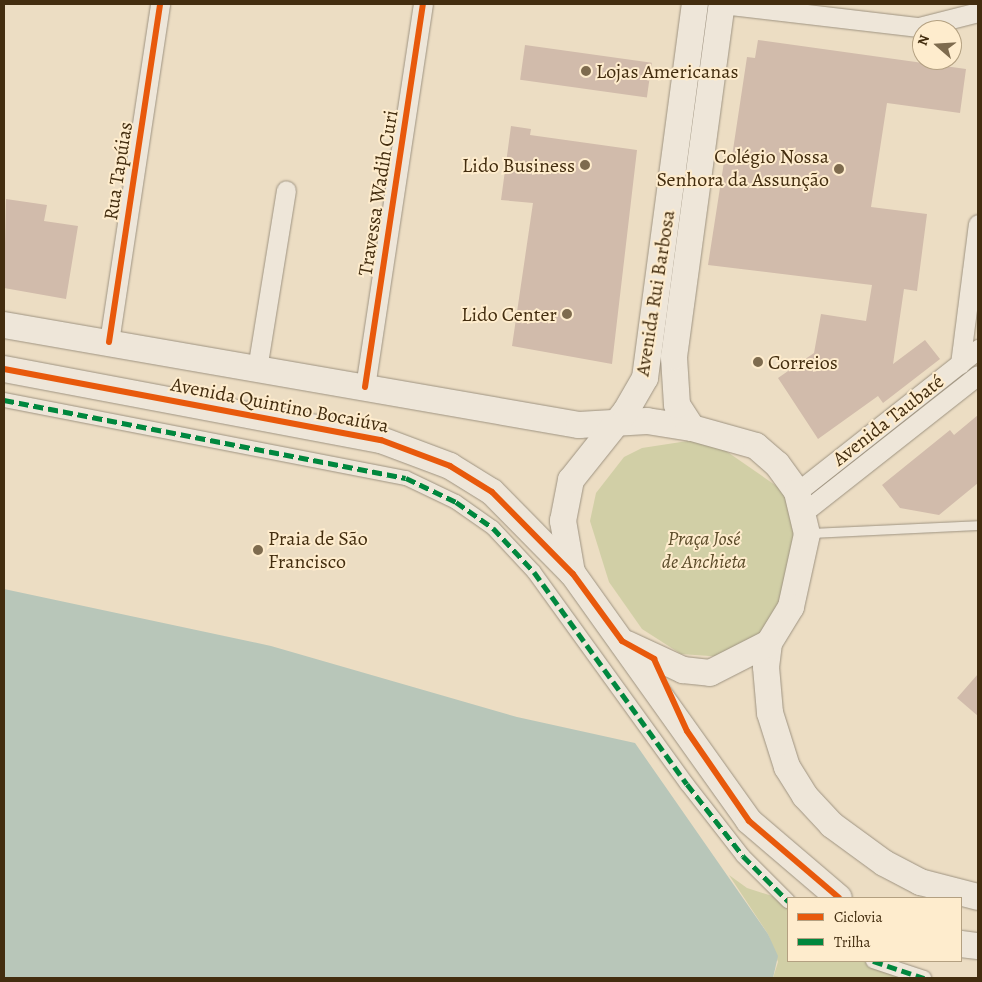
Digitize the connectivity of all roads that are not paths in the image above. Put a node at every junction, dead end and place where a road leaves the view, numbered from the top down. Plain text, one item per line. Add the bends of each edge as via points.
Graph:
1 (160, 4) edge
2 (423, 4) edge
3 (690, 4) edge
4 (722, 4) edge
5 (978, 12) edge
6 (286, 190) dead end
7 (978, 224) edge
8 (4, 325) edge
9 (109, 342) junction
10 (978, 349) edge
11 (960, 364) junction
12 (4, 369) edge
13 (257, 369) junction
14 (978, 375) edge
15 (365, 387) junction
16 (4, 400) edge
17 (615, 426) junction
18 (692, 428) junction
19 (803, 513) junction
20 (978, 525) edge
21 (573, 574) junction
22 (622, 641) junction
23 (769, 643) junction
24 (972, 893) edge
25 (838, 897) edge
26 (787, 900) edge
27 (962, 944) edge
28 (978, 946) edge
29 (876, 962) edge
30 (924, 978) edge

1 - 9 street, Rua Tapúias
2 - 15 street, Travessa Wadih Curi
3 - 17 main road, Avenida Rui Barbosa via 645,378
4 - 5 street via 919,28
4 - 18 main road, Avenida Rui Barbosa via 674,357 677,405
6 - 13 street
7 - 11 street
8 - 9 main road, Avenida Quintino Bocaiúva
9 - 13 main road, Avenida Quintino Bocaiúva
10 - 11 street, Avenida Taubaté
11 - 19 street, Avenida Taubaté
12 - 21 main road, Avenida Quintino Bocaiúva via 381,440 420,453 492,492
13 - 15 main road, Avenida Quintino Bocaiúva
14 - 19 street, Avenida Taubaté
15 - 17 main road, Avenida Quintino Bocaiúva via 579,425
16 - 26 street via 406,478 456,502 493,528 534,572 687,784 743,856
17 - 18 main road, Avenida Quintino Bocaiúva via 647,422
17 - 21 main road, Avenida Rui Barbosa via 571,480 563,521
18 - 19 main road, Avenida Quintino Bocaiúva via 756,446 776,464
19 - 20 lane
19 - 23 main road via 791,607
21 - 22 main road, Avenida Quintino Bocaiúva
22 - 23 main road via 683,670 710,673
22 - 25 main road, Avenida Quintino Bocaiúva via 749,821
23 - 24 main road via 770,713 787,767 805,796 832,825 884,863 920,882
27 - 28 main road
29 - 30 street

